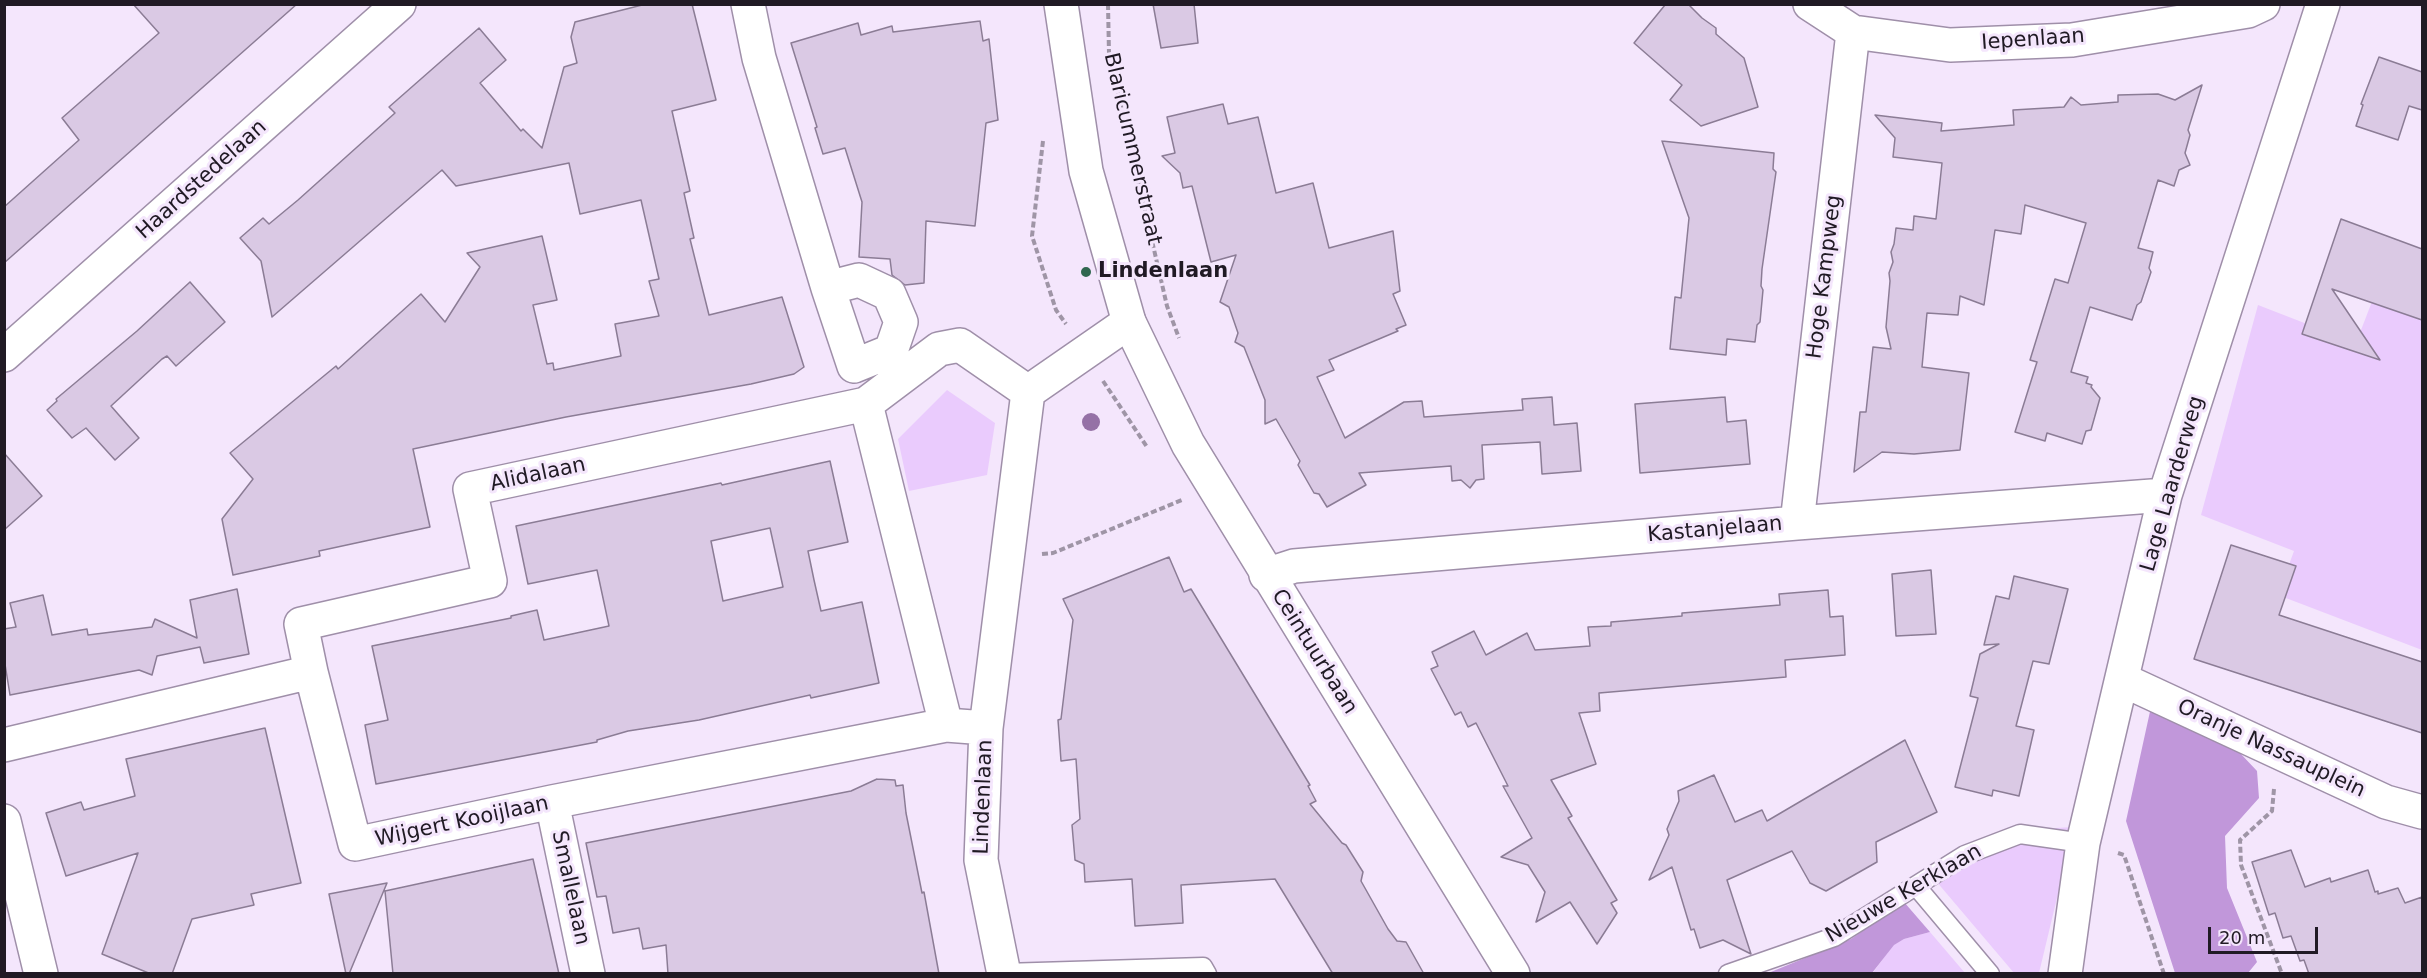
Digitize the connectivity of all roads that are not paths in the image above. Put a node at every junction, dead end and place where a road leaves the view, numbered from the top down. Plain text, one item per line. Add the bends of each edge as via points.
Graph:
1 (399, 4) edge
2 (748, 4) edge
3 (1810, 4) edge
4 (2262, 4) edge
5 (2323, 4) edge
6 (1063, 7) edge
7 (1853, 32) junction
8 (828, 288) dead end
9 (1129, 321) junction
10 (4, 355) edge
11 (1028, 392) junction
12 (866, 404) junction
13 (2165, 495) junction
14 (1797, 523) junction
15 (1266, 574) junction
16 (311, 672) junction
17 (2122, 680) junction
18 (946, 725) junction
19 (986, 728) junction
20 (4, 745) edge
21 (552, 802) junction
22 (2422, 812) edge
23 (4, 821) edge
24 (2083, 843) junction
25 (1916, 886) junction
26 (1004, 973) edge
27 (40, 974) edge
28 (588, 974) edge
29 (1207, 974) edge
30 (1513, 974) edge
31 (1728, 974) edge
32 (1990, 974) edge
33 (2065, 974) edge

1 - 10 street, Haardstedelaan
2 - 8 street via 759,58
3 - 7 street, Iepenlaan
4 - 7 street, Iepenlaan via 2248,11 2072,40 1950,45
5 - 13 street, Lage Laarderweg
6 - 9 street, Blaricummerstraat via 1086,171
7 - 14 street, Hoge Kampweg
9 - 11 street
9 - 15 street, Ceintuurbaan via 1188,444
11 - 12 street via 960,345 939,349
11 - 19 street, Lindenlaan
12 - 16 street, Alidalaan via 470,489 490,581 301,624
12 - 18 street, Lindenlaan
13 - 14 street, Kastanjelaan
13 - 17 street, Lage Laarderweg
14 - 15 street, Kastanjelaan via 1294,566
15 - 30 street, Ceintuurbaan
16 - 20 street
16 - 21 street, Wijgert Kooijlaan via 355,844
17 - 22 street, Oranje Nassauplein via 2386,802
17 - 24 street, Lage Laarderweg
18 - 19 street, Lindenlaan
18 - 21 street, Wijgert Kooijlaan
19 - 26 street, Lindenlaan via 981,860
21 - 28 street, Smallelaan
23 - 27 street
24 - 25 lane, Nieuwe Kerklaan via 2020,834 1965,855
24 - 33 street, Lage Laarderweg
25 - 31 lane, Nieuwe Kerklaan via 1834,937
25 - 32 lane
26 - 29 lane, Lindenlaan via 1203,967

